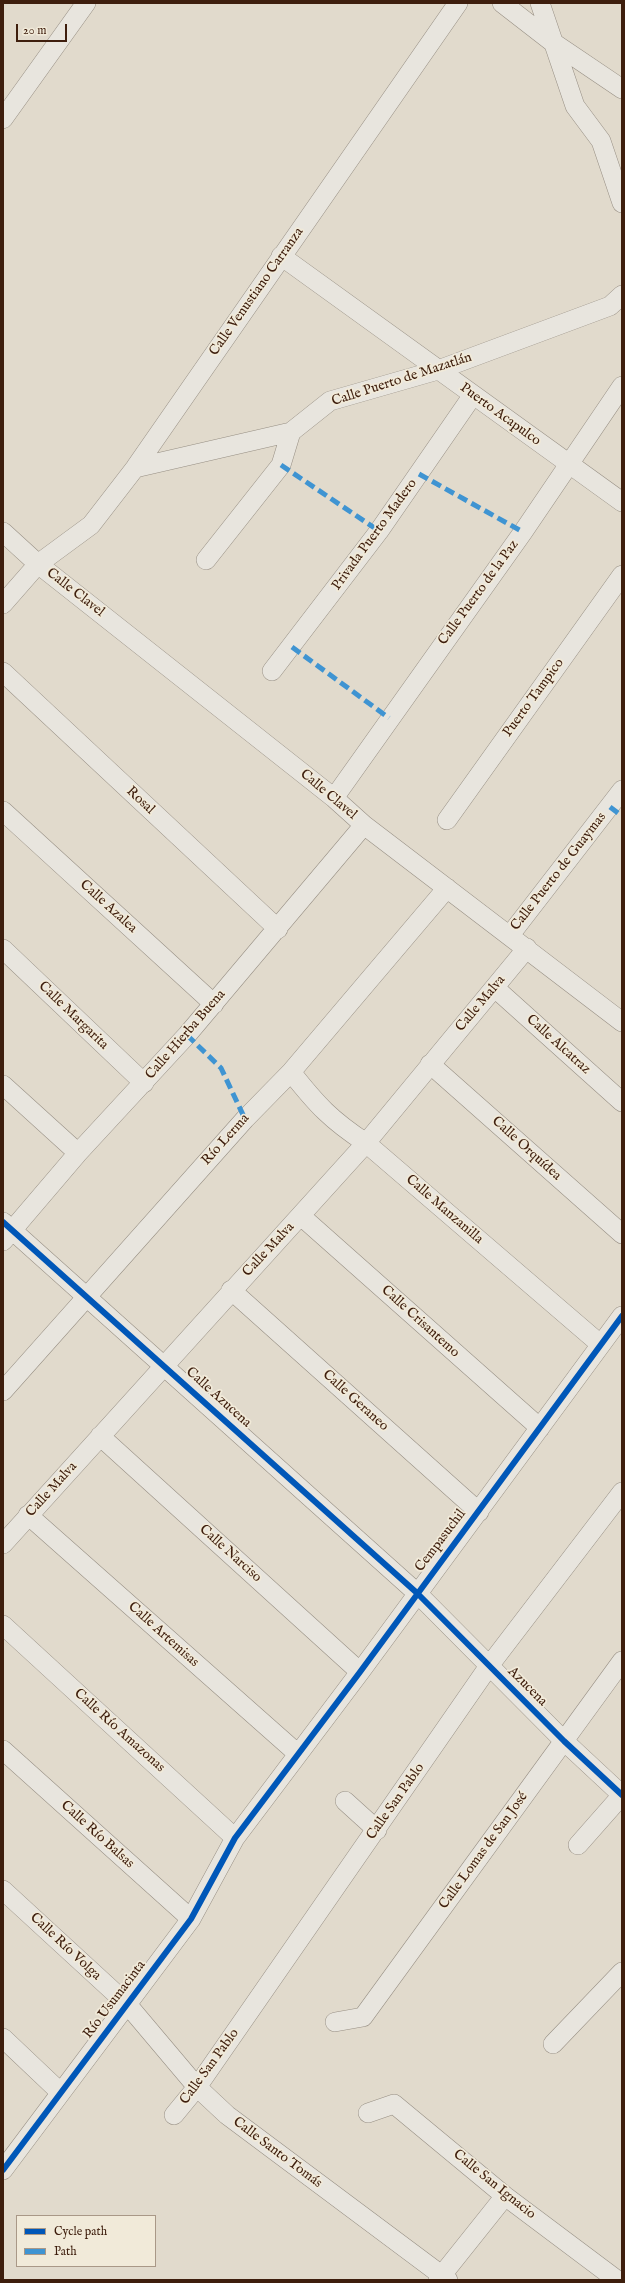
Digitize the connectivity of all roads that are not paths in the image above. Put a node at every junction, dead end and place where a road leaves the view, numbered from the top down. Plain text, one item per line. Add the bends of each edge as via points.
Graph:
1 (86, 3) edge
2 (458, 3) edge
3 (502, 3) edge
4 (540, 3) edge
5 (551, 41) junction
6 (622, 89) edge
7 (3, 119) edge
8 (622, 203) edge
9 (282, 256) junction
10 (622, 295) edge
11 (438, 370) junction
12 (622, 386) edge
13 (473, 395) junction
14 (291, 432) junction
15 (569, 464) junction
16 (135, 468) junction
17 (622, 502) edge
18 (3, 532) edge
19 (206, 560) dead end
20 (38, 564) junction
21 (622, 575) edge
22 (3, 604) edge
23 (272, 671) dead end
24 (3, 672) edge
25 (622, 790) edge
26 (334, 798) junction
27 (3, 811) edge
28 (447, 820) dead end
29 (364, 825) junction
30 (447, 888) junction
31 (278, 929) junction
32 (510, 935) junction
33 (527, 948) junction
34 (3, 949) edge
35 (495, 988) junction
36 (214, 1004) junction
37 (622, 1022) edge
38 (430, 1064) junction
39 (291, 1072) junction
40 (144, 1084) junction
41 (3, 1085) edge
42 (622, 1102) edge
43 (366, 1143) junction
44 (78, 1154) junction
45 (301, 1216) junction
46 (6, 1232) edge
47 (622, 1234) edge
48 (231, 1290) junction
49 (85, 1297) junction
50 (621, 1318) edge
51 (600, 1344) junction
52 (165, 1367) junction
53 (3, 1391) edge
54 (540, 1428) junction
55 (100, 1436) junction
56 (622, 1492) edge
57 (479, 1512) junction
58 (28, 1515) junction
59 (3, 1544) edge
60 (417, 1593) junction
61 (3, 1625) edge
62 (622, 1662) edge
63 (489, 1666) junction
64 (360, 1672) junction
65 (564, 1740) junction
66 (3, 1750) edge
67 (298, 1754) junction
68 (622, 1795) edge
69 (345, 1801) dead end
70 (377, 1830) junction
71 (235, 1838) junction
72 (578, 1845) dead end
73 (3, 1890) edge
74 (191, 1919) junction
75 (622, 1972) edge
76 (127, 2004) junction
77 (335, 2022) dead end
78 (3, 2038) edge
79 (553, 2044) dead end
80 (197, 2087) junction
81 (60, 2092) junction
82 (368, 2113) dead end
83 (174, 2115) dead end
84 (4, 2163) edge
85 (505, 2196) junction
86 (443, 2278) edge
87 (617, 2280) edge

1 - 7 street
2 - 9 street, Calle Venustiano Carranza
3 - 5 street
4 - 5 street
5 - 6 street
5 - 8 street via 575,106 601,141
9 - 11 street, Puerto Acapulco
9 - 16 street, Calle Venustiano Carranza
10 - 11 street, Calle Puerto de Mazatlán via 610,306
11 - 13 street, Puerto Acapulco
11 - 14 street, Calle Puerto de Mazatlán via 330,402
12 - 15 street, Calle Puerto de la Paz
13 - 15 street, Puerto Acapulco
13 - 23 street, Privada Puerto Madero via 379,531
14 - 16 street, Calle Puerto de Mazatlán
14 - 19 street via 281,465
15 - 17 street, Puerto Acapulco
15 - 26 street, Calle Puerto de la Paz
16 - 20 street, Calle Venustiano Carranza via 91,525
18 - 20 street, Calle Clavel
20 - 22 street, Calle Venustiano Carranza
20 - 26 street, Calle Clavel
21 - 28 street, Puerto Tampico
24 - 31 street, Rosal
25 - 32 street, Calle Puerto de Guaymas
26 - 29 street, Calle Clavel
27 - 36 street, Calle Azalea
29 - 30 street, Calle Clavel
29 - 31 street, Calle Hierba Buena
30 - 32 street, Calle Clavel
30 - 39 street, Río Lerma
31 - 36 street, Calle Hierba Buena
32 - 33 street, Calle Clavel
33 - 35 street, Calle Malva
33 - 37 street, Calle Clavel
34 - 40 street, Calle Margarita
35 - 38 street, Calle Malva
35 - 42 street, Calle Alcatraz
36 - 40 street, Calle Hierba Buena
38 - 43 street, Calle Malva
38 - 47 street, Calle Orquídea
39 - 43 street, Calle Manzanilla via 318,1106 336,1123
39 - 49 street, Río Lerma via 245,1119
40 - 44 street, Calle Hierba Buena
41 - 44 street
43 - 45 street, Calle Malva
43 - 51 street, Calle Manzanilla
44 - 46 street, Calle Hierba Buena
45 - 48 street, Calle Malva
45 - 54 street, Calle Crisantemo
46 - 49 street, Calle Azucena
48 - 52 street, Calle Malva
48 - 57 street, Calle Geraneo
49 - 52 street, Calle Azucena
49 - 53 street, Río Lerma
50 - 51 street, Cempasuchil
51 - 54 street, Cempasuchil
52 - 55 street, Calle Malva
52 - 60 street, Calle Azucena
54 - 57 street, Cempasuchil
55 - 58 street, Calle Malva
55 - 64 street, Calle Narciso
56 - 63 street, Calle San Pablo
57 - 60 street, Cempasuchil
58 - 59 street, Calle Malva
58 - 67 street, Calle Artemisas
60 - 63 street, Azucena
60 - 64 street, Cempasuchil
61 - 71 street, Calle Río Amazonas
62 - 65 street, Calle Lomas de San José
63 - 65 street, Azucena
63 - 70 street, Calle San Pablo
64 - 67 street, Cempasuchil
65 - 68 street, Azucena
65 - 77 street, Calle Lomas de San José via 363,2017
66 - 74 street, Calle Río Balsas
67 - 71 street, Cempasuchil
68 - 72 street
69 - 70 street
70 - 80 street, Calle San Pablo
71 - 74 street, Río Usumacinta
73 - 76 street, Calle Río Volga
74 - 76 street, Río Usumacinta
75 - 79 street
76 - 80 street, Calle Santo Tomás
76 - 81 street, Río Usumacinta
78 - 81 street
80 - 83 street, Calle San Pablo
80 - 86 street, Calle Santo Tomás via 227,2115
81 - 84 street, Río Usumacinta
82 - 85 street, Calle San Ignacio via 394,2104
85 - 86 street
85 - 87 street, Calle San Ignacio

